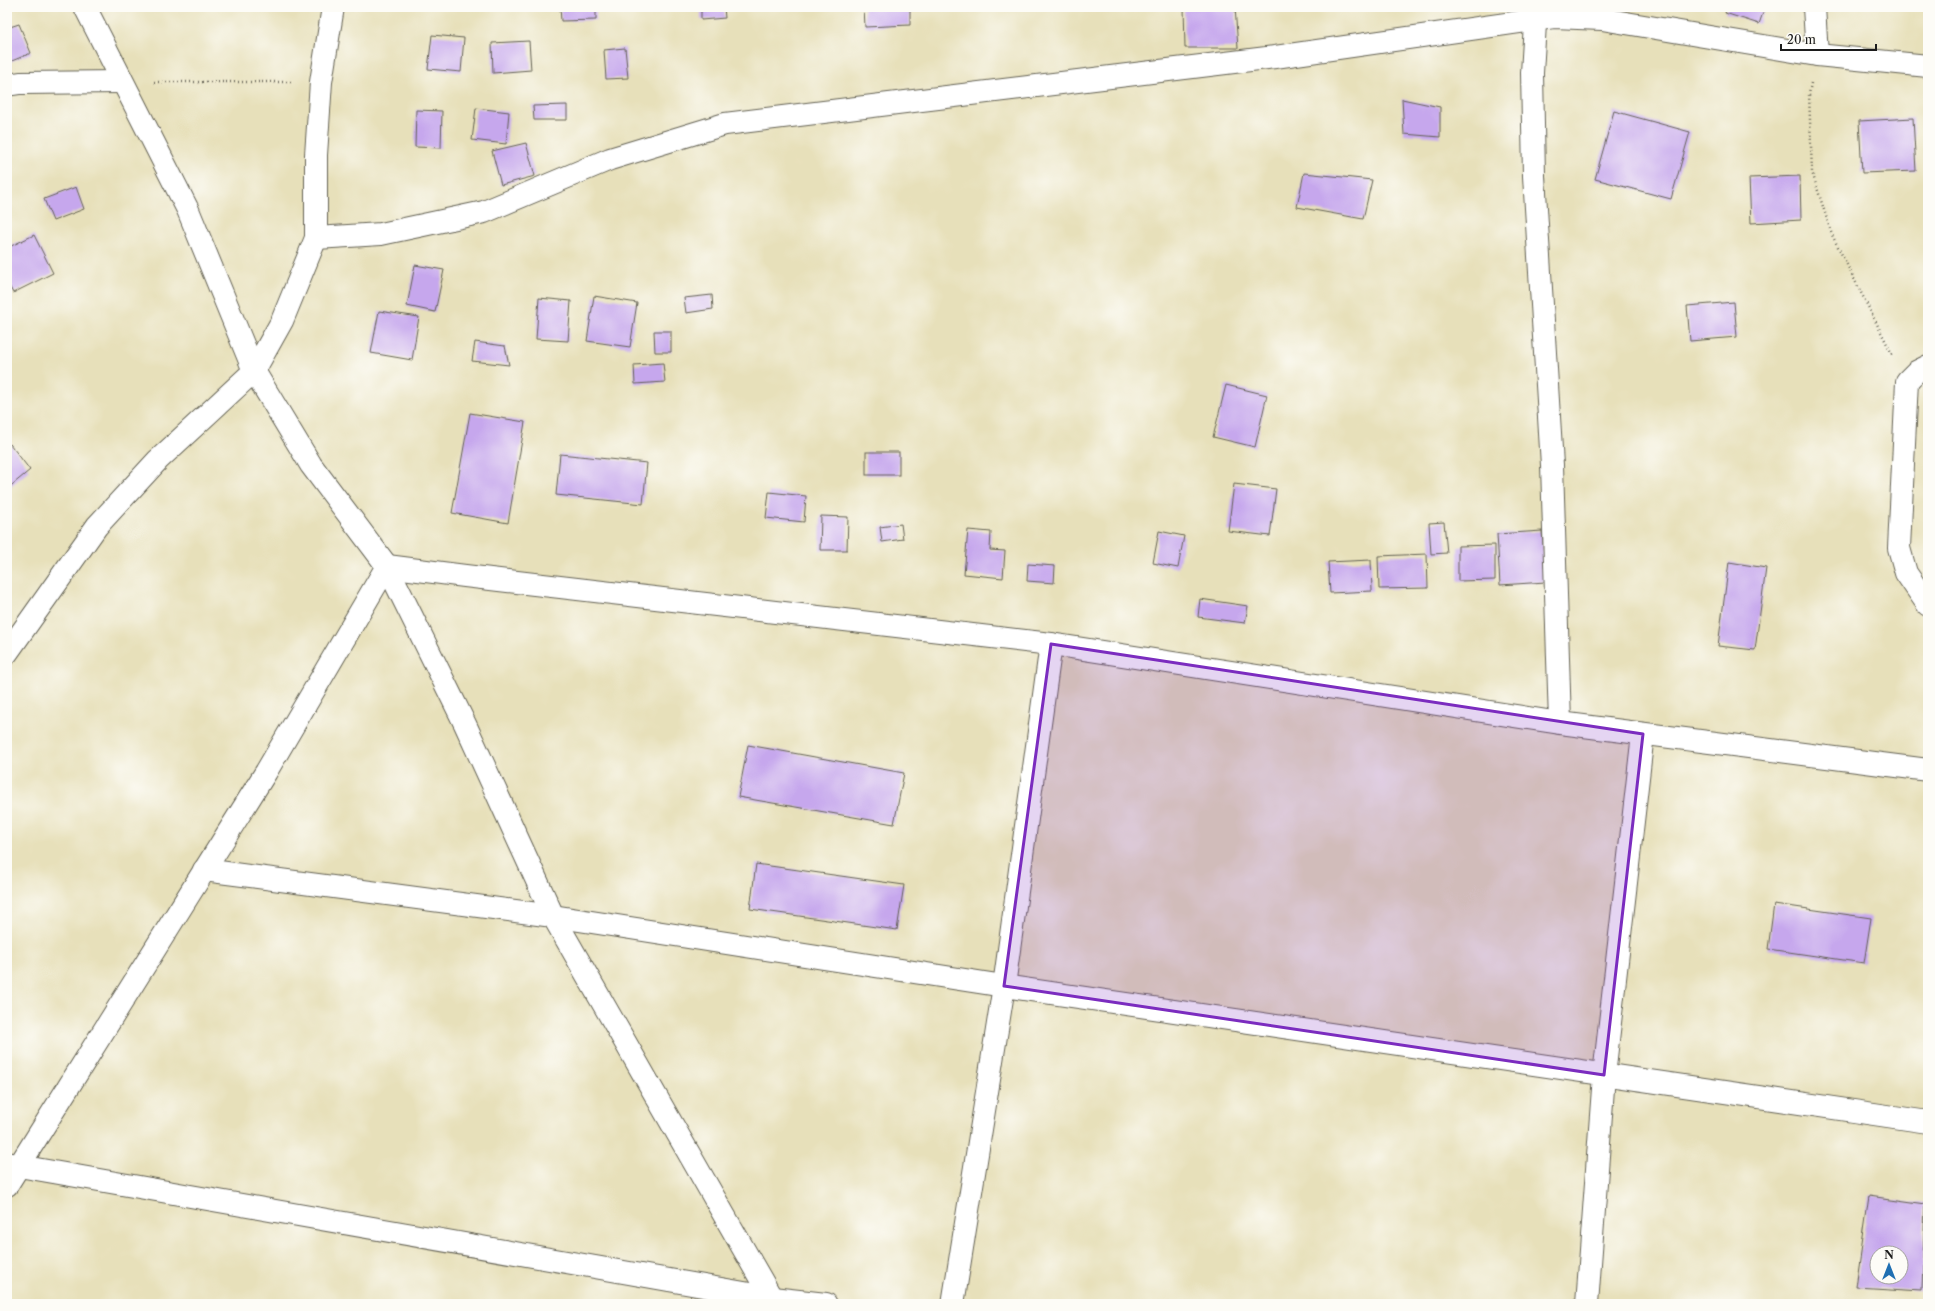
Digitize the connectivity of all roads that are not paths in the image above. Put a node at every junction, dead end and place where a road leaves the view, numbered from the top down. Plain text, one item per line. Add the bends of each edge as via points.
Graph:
1 (85, 7) edge
2 (333, 7) edge
3 (1814, 7) edge
4 (1535, 13) edge
5 (1817, 55) junction
6 (1928, 66) edge
7 (122, 82) junction
8 (7, 85) edge
9 (316, 238) junction
10 (1928, 366) edge
11 (254, 371) junction
12 (387, 566) junction
13 (1928, 605) edge
14 (1051, 644) junction
15 (7, 653) edge
16 (1560, 723) junction
17 (1643, 734) junction
18 (1928, 770) edge
19 (204, 870) junction
20 (553, 916) junction
21 (1004, 986) junction
22 (1604, 1075) junction
23 (1928, 1122) edge
24 (13, 1165) edge
25 (7, 1185) edge
26 (774, 1301) edge
27 (826, 1304) edge
28 (953, 1304) edge
29 (1587, 1304) edge

1 - 7 street
2 - 9 street via 321,82 316,155
3 - 5 street
4 - 5 street via 1554,17 1602,19
4 - 9 street via 1275,57 725,124 610,159 484,212 381,234
4 - 16 street via 1532,73 1534,176 1552,465
5 - 6 street
7 - 8 street
7 - 11 street via 188,210
9 - 11 street via 282,321
10 - 13 street via 1916,372 1907,381 1899,548 1906,573
11 - 12 street via 311,465
11 - 15 street via 158,460 97,526
12 - 14 street
12 - 19 street via 266,772
12 - 20 street via 465,724
14 - 16 street
14 - 21 street
16 - 17 street
17 - 18 street
17 - 22 street
19 - 20 street
19 - 24 street
20 - 21 street
20 - 26 street
21 - 22 street
21 - 28 street
22 - 23 street
22 - 29 street
24 - 25 street
24 - 26 street
26 - 27 street

